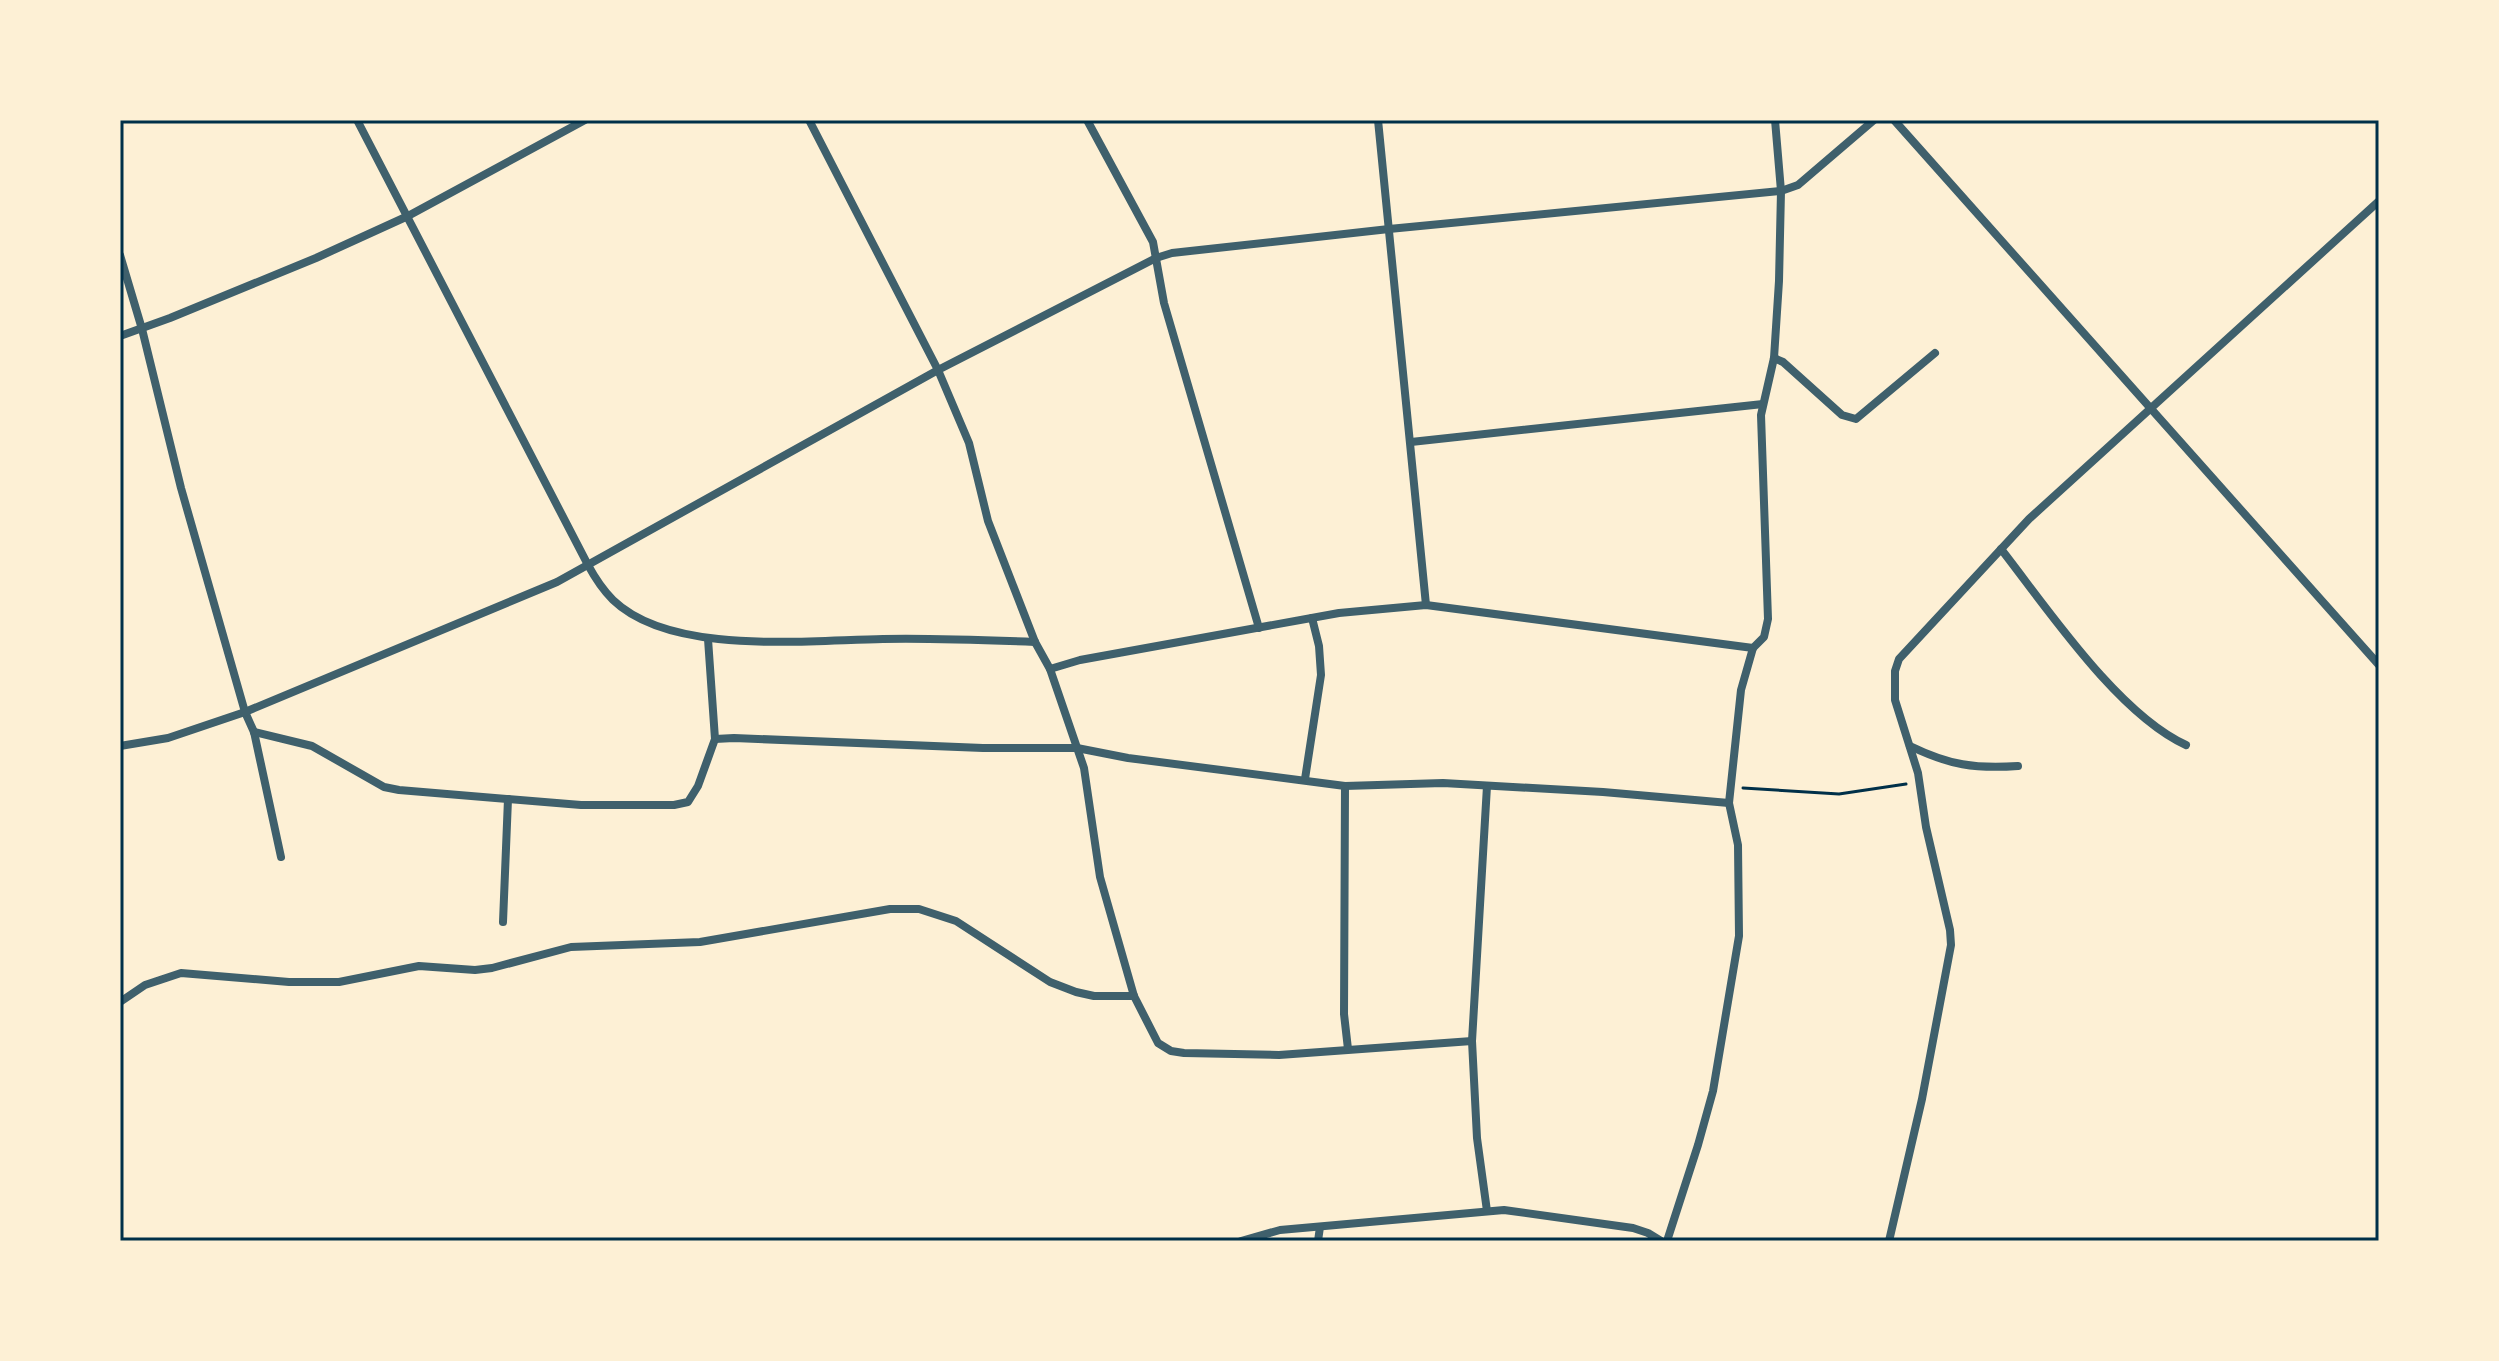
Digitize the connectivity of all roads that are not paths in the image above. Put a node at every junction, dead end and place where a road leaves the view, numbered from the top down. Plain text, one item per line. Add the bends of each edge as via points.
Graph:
1 (357, 120) edge
2 (585, 120) edge
3 (809, 120) edge
4 (1087, 120) edge
5 (1378, 120) edge
6 (1775, 120) edge
7 (1874, 120) edge
8 (1894, 120) edge
9 (1781, 191) junction
10 (2379, 201) edge
11 (408, 216) junction
12 (1389, 229) junction
13 (120, 255) edge
14 (1156, 258) junction
15 (142, 329) junction
16 (120, 336) edge
17 (1935, 353) dead end
18 (1774, 358) junction
19 (938, 370) junction
20 (1763, 404) junction
21 (2150, 406) junction
22 (1411, 442) junction
23 (2001, 549) junction
24 (588, 565) junction
25 (1426, 605) junction
26 (1312, 618) junction
27 (1259, 628) junction
28 (708, 639) junction
29 (1035, 642) junction
30 (1753, 648) junction
31 (2379, 665) edge
32 (1050, 669) junction
33 (245, 712) junction
34 (254, 732) junction
35 (715, 739) junction
36 (2186, 745) dead end
37 (120, 746) edge
38 (1910, 746) junction
39 (1077, 748) junction
40 (2018, 766) dead end
41 (1305, 779) junction
42 (1345, 786) junction
43 (1487, 786) junction
44 (508, 799) junction
45 (1729, 803) junction
46 (281, 857) dead end
47 (503, 922) dead end
48 (1134, 996) junction
49 (120, 1002) edge
50 (1472, 1041) junction
51 (1348, 1049) junction
52 (1487, 1211) junction
53 (1320, 1227) junction
54 (1241, 1241) edge
55 (1318, 1241) edge
56 (1664, 1241) edge
57 (1889, 1241) edge

1 - 11 street
2 - 11 street
3 - 19 street
4 - 14 street via 1153,242
5 - 12 street
6 - 9 street
7 - 9 street via 1798,185
8 - 21 street
9 - 12 street
9 - 18 street
10 - 21 street
11 - 15 street
11 - 24 street
12 - 14 street
12 - 22 street
13 - 15 street
14 - 19 street
14 - 27 street via 1164,303
15 - 16 street
15 - 33 street
17 - 18 street via 1856,419 1842,415
18 - 20 street
19 - 24 street
19 - 29 street via 969,443 988,521
20 - 22 street
20 - 30 street via 1768,619 1764,637
21 - 23 street
21 - 31 street
22 - 25 street
23 - 36 street via 2135,711
23 - 38 street via 1899,659 1894,689
24 - 28 street via 615,602 641,619
24 - 33 street
25 - 26 street
25 - 30 street
26 - 27 street
26 - 41 street via 1321,675
27 - 32 street
28 - 29 street
28 - 35 street
29 - 32 street
30 - 45 street via 1741,690
32 - 39 street
33 - 34 street
33 - 37 street via 168,738
34 - 44 street via 312,746 384,787
34 - 46 street
35 - 39 street
35 - 44 street via 688,802 581,805
38 - 40 street via 1961,765
38 - 57 street via 1951,945
39 - 41 street
39 - 48 street via 1090,797 1100,877
41 - 42 street
42 - 43 street
42 - 51 street
43 - 45 street
43 - 50 street
44 - 47 street
45 - 56 street via 1738,845 1739,936 1713,1091
48 - 49 street via 1094,996 1050,982 956,921 919,909 890,909 700,942 571,947 475,970 419,966 339,982 181,973 145,985
48 - 51 street via 1158,1043 1171,1051 1279,1055
50 - 51 street
50 - 52 street
52 - 53 street
52 - 56 street via 1580,1219 1633,1228
53 - 54 street via 1257,1234
53 - 55 street

